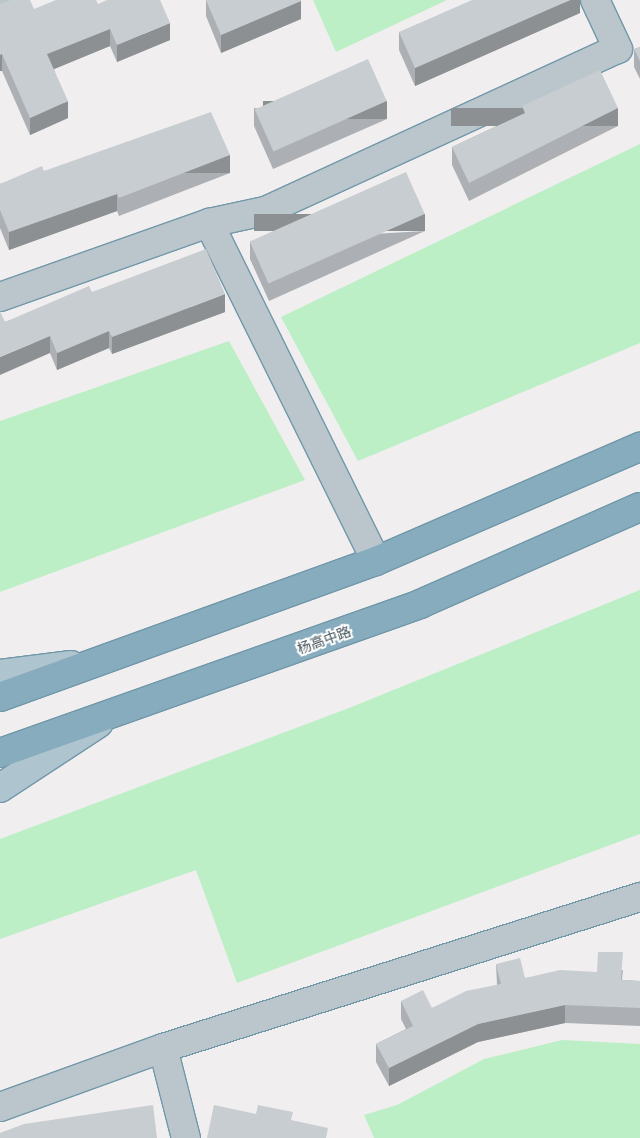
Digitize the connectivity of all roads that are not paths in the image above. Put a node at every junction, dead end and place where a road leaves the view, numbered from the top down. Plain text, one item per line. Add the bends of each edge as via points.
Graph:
1 (8, 0) edge
2 (595, 0) edge
3 (0, 2) edge
4 (208, 223) junction
5 (0, 297) edge
6 (640, 447) edge
7 (640, 507) edge
8 (376, 562) junction
9 (108, 661) junction
10 (0, 674) edge
11 (0, 698) edge
12 (114, 714) junction
13 (0, 752) edge
14 (0, 788) edge
15 (640, 897) edge
16 (163, 1048) junction
17 (0, 1107) edge
18 (186, 1138) edge

1 - 3 lane
2 - 4 lane via 618,49 265,211
4 - 5 lane
4 - 8 lane
6 - 8 highway
7 - 12 highway, 杨高中路 via 420,604
8 - 9 highway
9 - 10 main road
9 - 11 highway
12 - 13 highway, 杨高中路
12 - 14 main road
15 - 16 lane
16 - 17 lane
16 - 18 lane

